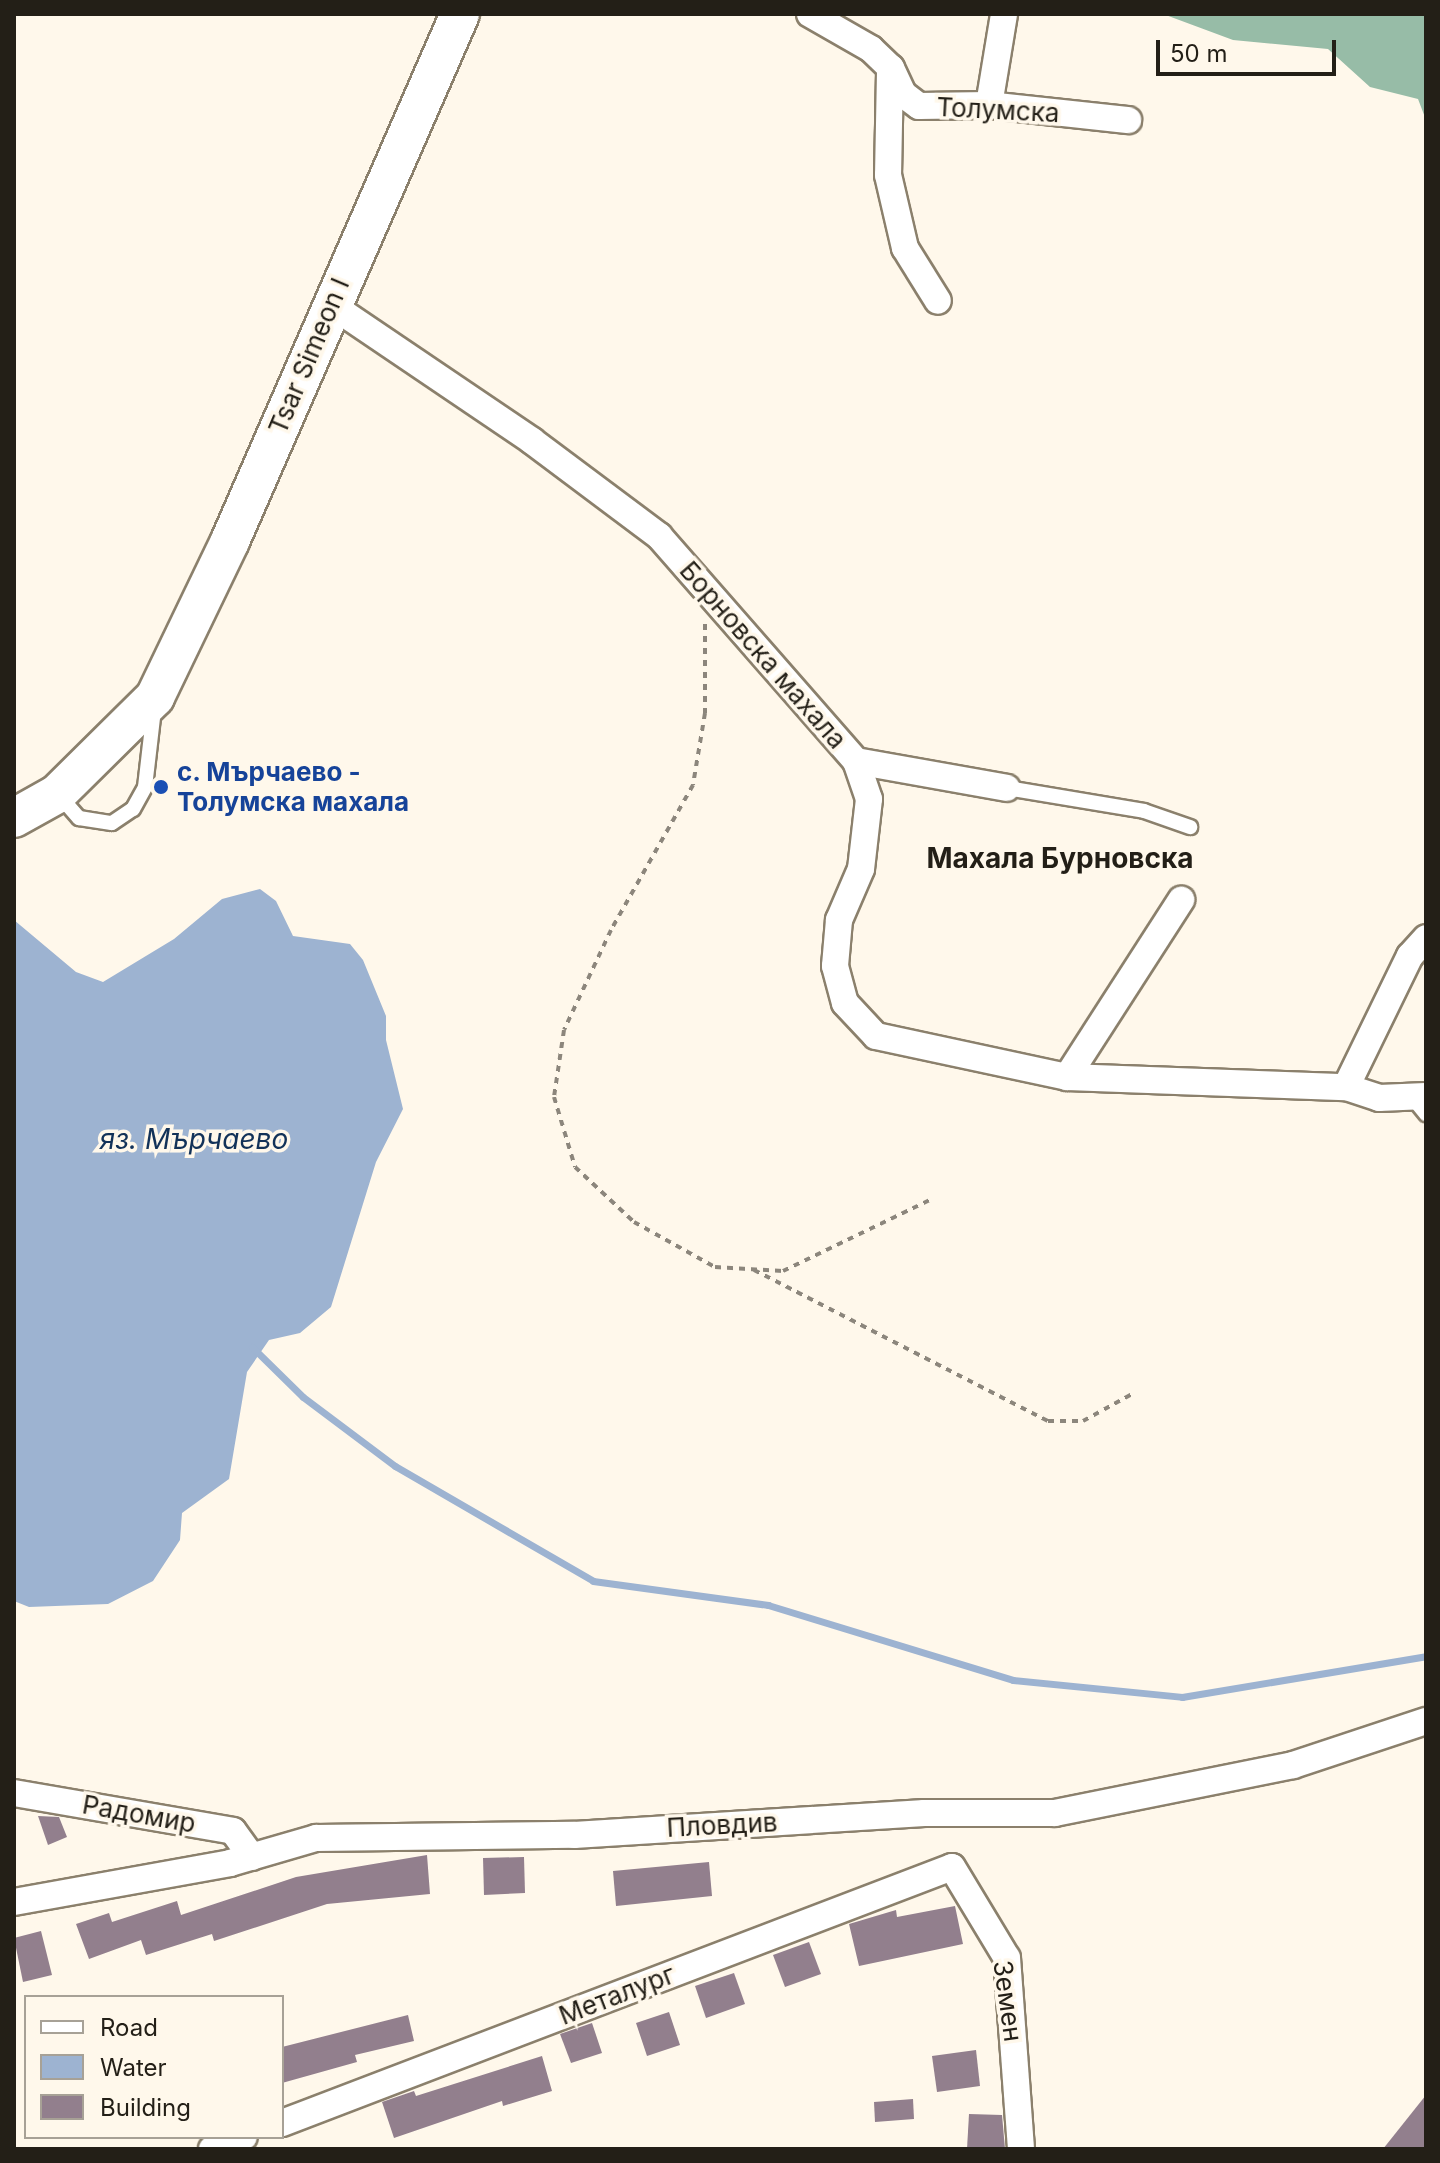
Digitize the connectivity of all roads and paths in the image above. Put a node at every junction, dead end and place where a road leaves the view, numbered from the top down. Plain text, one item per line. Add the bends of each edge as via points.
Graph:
1 (460, 14) edge
2 (810, 14) edge
3 (1004, 14) edge
4 (891, 68) junction
5 (989, 105) junction
6 (1128, 120) dead end
7 (938, 301) dead end
8 (330, 304) junction
9 (704, 590) junction
10 (155, 697) junction
11 (856, 761) junction
12 (1007, 788) joint
13 (57, 794) junction
14 (14, 818) edge
15 (1190, 827) dead end
16 (1181, 900) dead end
17 (1426, 938) edge
18 (1067, 1077) junction
19 (1346, 1087) junction
20 (1422, 1102) edge
21 (930, 1200) dead end
22 (752, 1269) junction
23 (1132, 1394) dead end
24 (1426, 1721) edge
25 (14, 1793) edge
26 (252, 1857) junction
27 (952, 1867) joint
28 (14, 1902) edge
29 (284, 2122) edge
30 (239, 2139) edge
31 (212, 2149) edge
32 (1021, 2149) edge

1 - 8 street, Tsar Simeon I
2 - 4 street, Толумска via 871,49
3 - 5 street
4 - 5 street, Толумска via 903,94 919,106
4 - 7 street via 888,175 905,248
5 - 6 street, Толумска
8 - 9 street, Борновска махала via 532,441 659,536
8 - 10 street, Tsar Simeon I via 230,541
9 - 11 street, Борновска махала
9 - 22 path via 705,713 693,785 611,930 564,1030 554,1097 575,1167 634,1222 715,1267
10 - 13 street, Tsar Simeon I
10 - 13 lane via 145,787 133,809 112,823 79,818
11 - 12 street
11 - 18 street, Борновска махала via 869,799 861,869 839,920 835,966 845,1003 876,1036
12 - 15 lane via 1144,811
13 - 14 street
16 - 18 street
17 - 19 street via 1410,956
18 - 19 street, Борновска махала
19 - 20 street, Борновска махала via 1379,1098
21 - 22 path via 783,1271
22 - 23 path via 1048,1421 1083,1421
24 - 26 street, Пловдив via 1293,1765 1055,1813 924,1813 574,1835 316,1838
25 - 26 street, Радомир via 233,1831
26 - 28 street, Пловдив
27 - 29 street, Металург
27 - 32 street, Земен via 1007,1958
30 - 31 street

